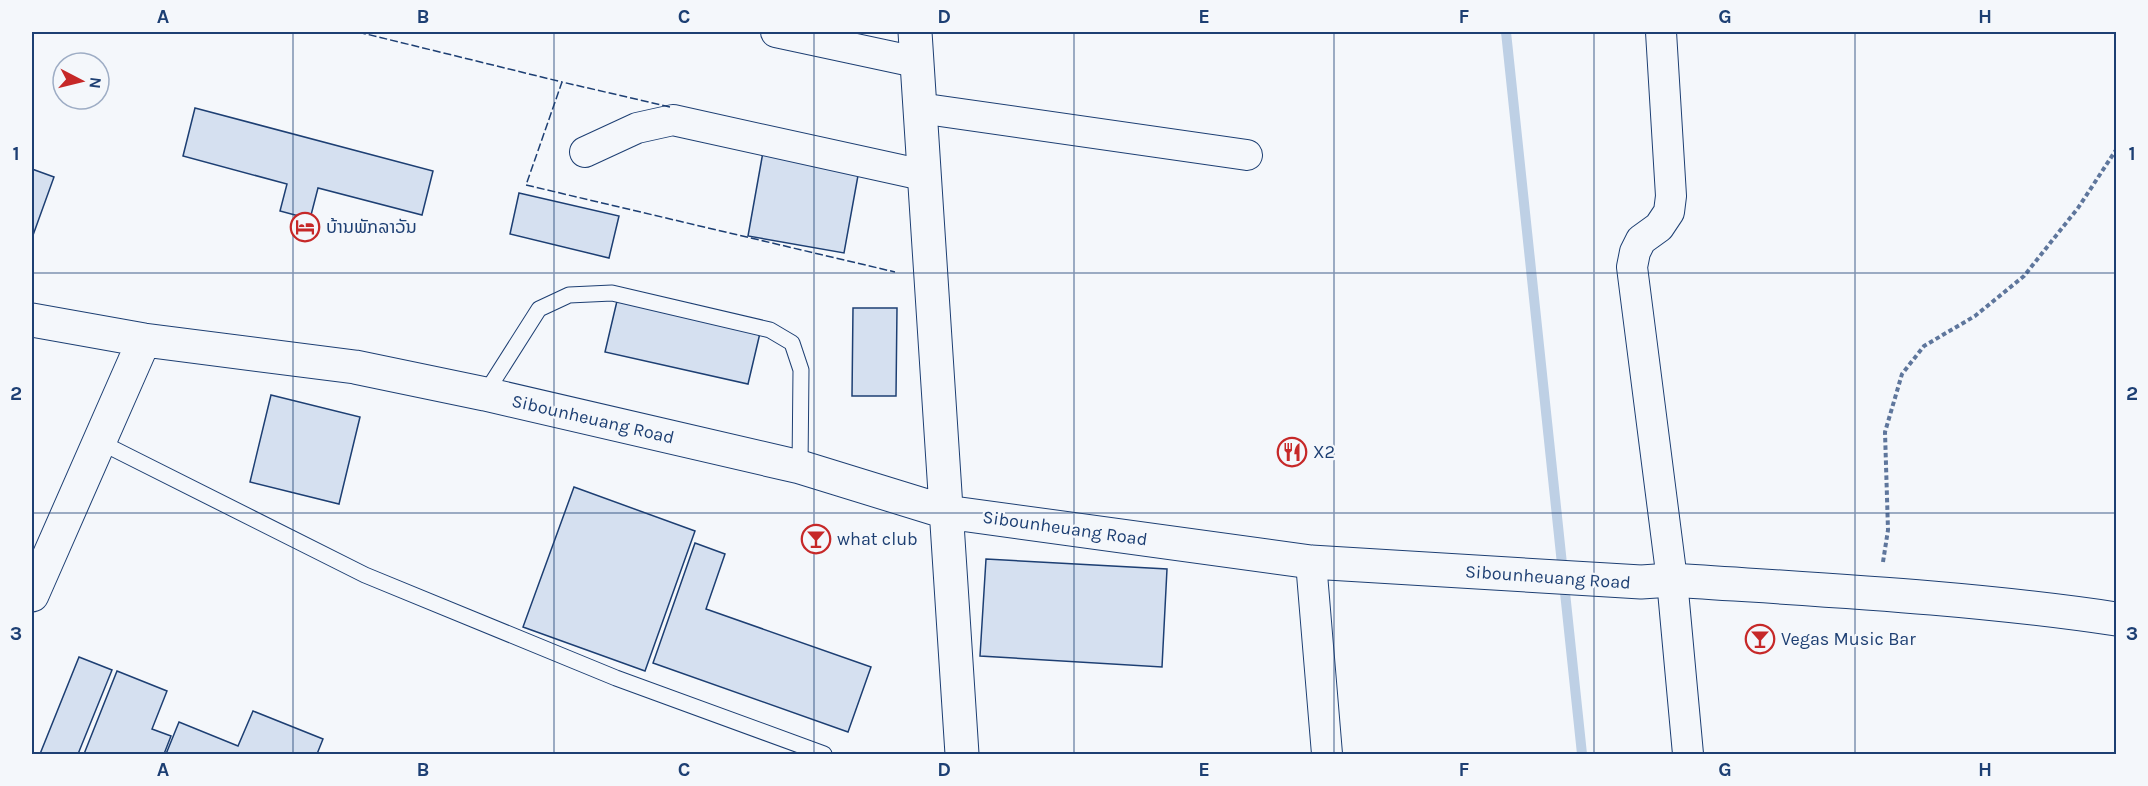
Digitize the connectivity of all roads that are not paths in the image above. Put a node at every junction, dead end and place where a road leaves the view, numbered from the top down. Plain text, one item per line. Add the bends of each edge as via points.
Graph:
1 (776, 32) edge
2 (1661, 32) edge
3 (915, 47) edge
4 (919, 108) junction
5 (585, 152) dead end
6 (1247, 155) dead end
7 (923, 175) junction
8 (32, 320) edge
9 (144, 340) junction
10 (486, 394) junction
11 (98, 441) junction
12 (800, 467) junction
13 (946, 512) junction
14 (1311, 562) junction
15 (1656, 581) junction
16 (32, 595) edge
17 (2116, 619) edge
18 (824, 754) edge
19 (962, 754) edge
20 (1327, 754) edge
21 (1688, 754) edge

1 - 3 street
2 - 15 street via 1671,196 1669,212 1659,227 1641,240 1632,267
3 - 4 street
4 - 6 street
4 - 7 street
5 - 7 street via 637,128 673,120
7 - 13 street
8 - 9 street, Sibounheuang Road
9 - 10 street, Sibounheuang Road via 355,367
9 - 11 street
10 - 12 street, Sibounheuang Road
10 - 12 lane via 539,309 569,295 612,293 691,311 770,330 792,344 801,370
11 - 16 street
11 - 18 lane via 366,575 616,678
12 - 13 street, Sibounheuang Road
13 - 14 street, Sibounheuang Road
13 - 19 street
14 - 15 street, Sibounheuang Road
14 - 20 street
15 - 17 street, Sibounheuang Road via 2023,605
15 - 21 street

